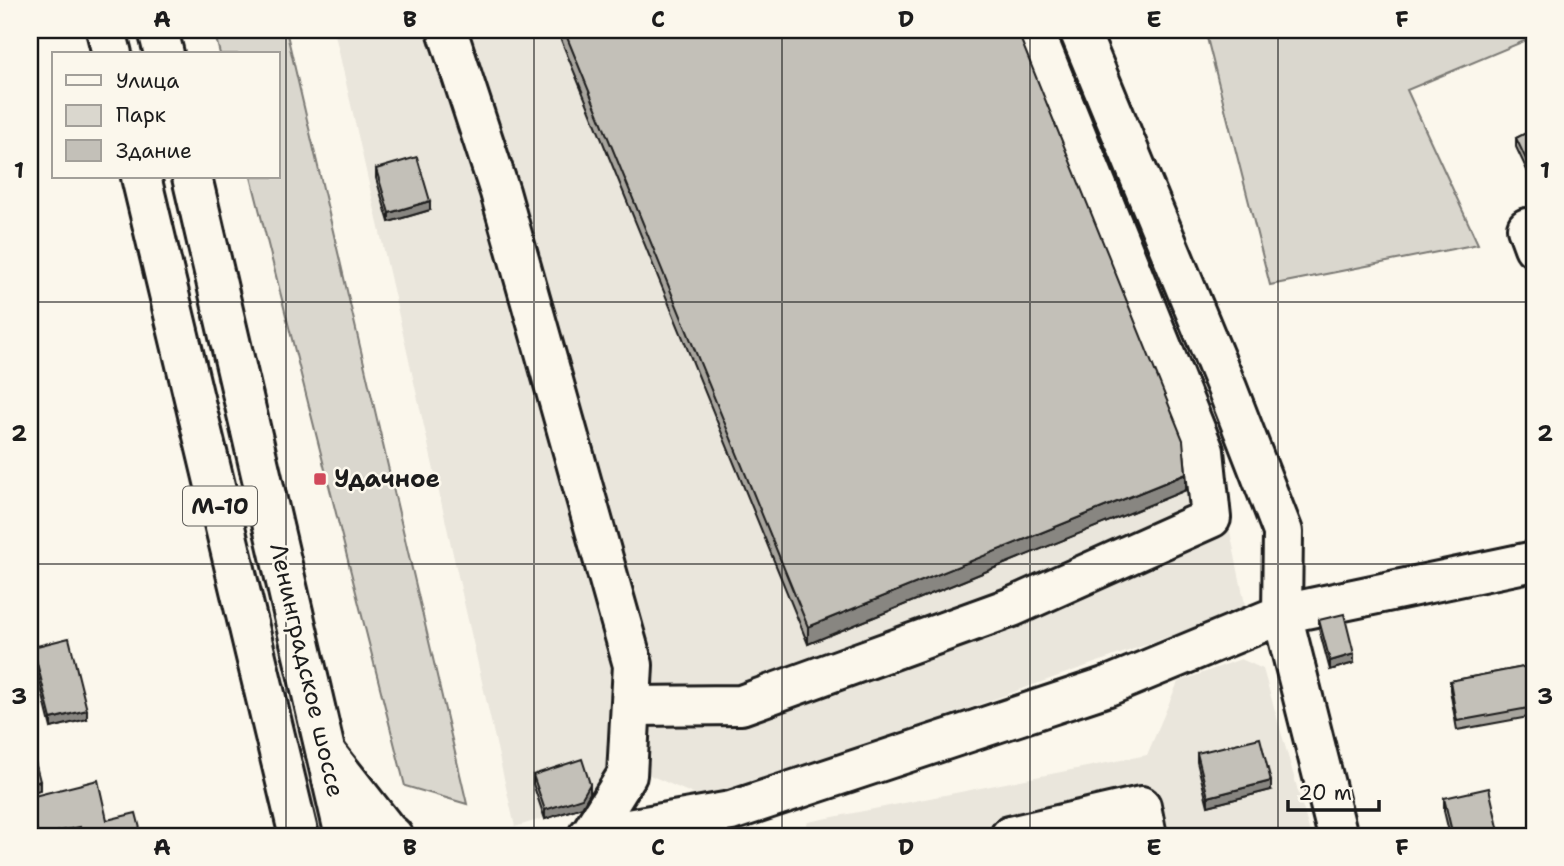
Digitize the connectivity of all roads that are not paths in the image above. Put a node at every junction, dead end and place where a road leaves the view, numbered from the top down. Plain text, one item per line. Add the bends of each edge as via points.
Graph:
1 (106, 30) edge
2 (158, 30) edge
3 (447, 30) edge
4 (1034, 30) edge
5 (1079, 30) edge
6 (112, 52) edge
7 (164, 52) edge
8 (141, 178) edge
9 (192, 178) edge
10 (1534, 561) edge
11 (1282, 614) junction
12 (631, 706) junction
13 (326, 752) junction
14 (299, 836) edge
15 (345, 836) edge
16 (393, 836) edge
17 (589, 836) edge
18 (595, 836) edge
19 (1010, 836) edge
20 (1147, 836) edge
21 (1338, 836) edge

1 - 6 main road
2 - 7 main road
3 - 12 main road via 500,192 633,665
4 - 12 main road via 1204,451 1210,518 1012,607 741,705
5 - 11 main road via 1283,532
8 - 14 main road, Ленинградское шоссе / М-10
9 - 13 main road, Ленинградское шоссе / М-10
10 - 11 main road
11 - 17 main road via 1108,686 731,811
11 - 21 main road
12 - 17 main road via 627,775
13 - 15 main road, Ленинградское шоссе / М-10
13 - 16 main road
17 - 18 main road
19 - 20 main road via 1141,806

